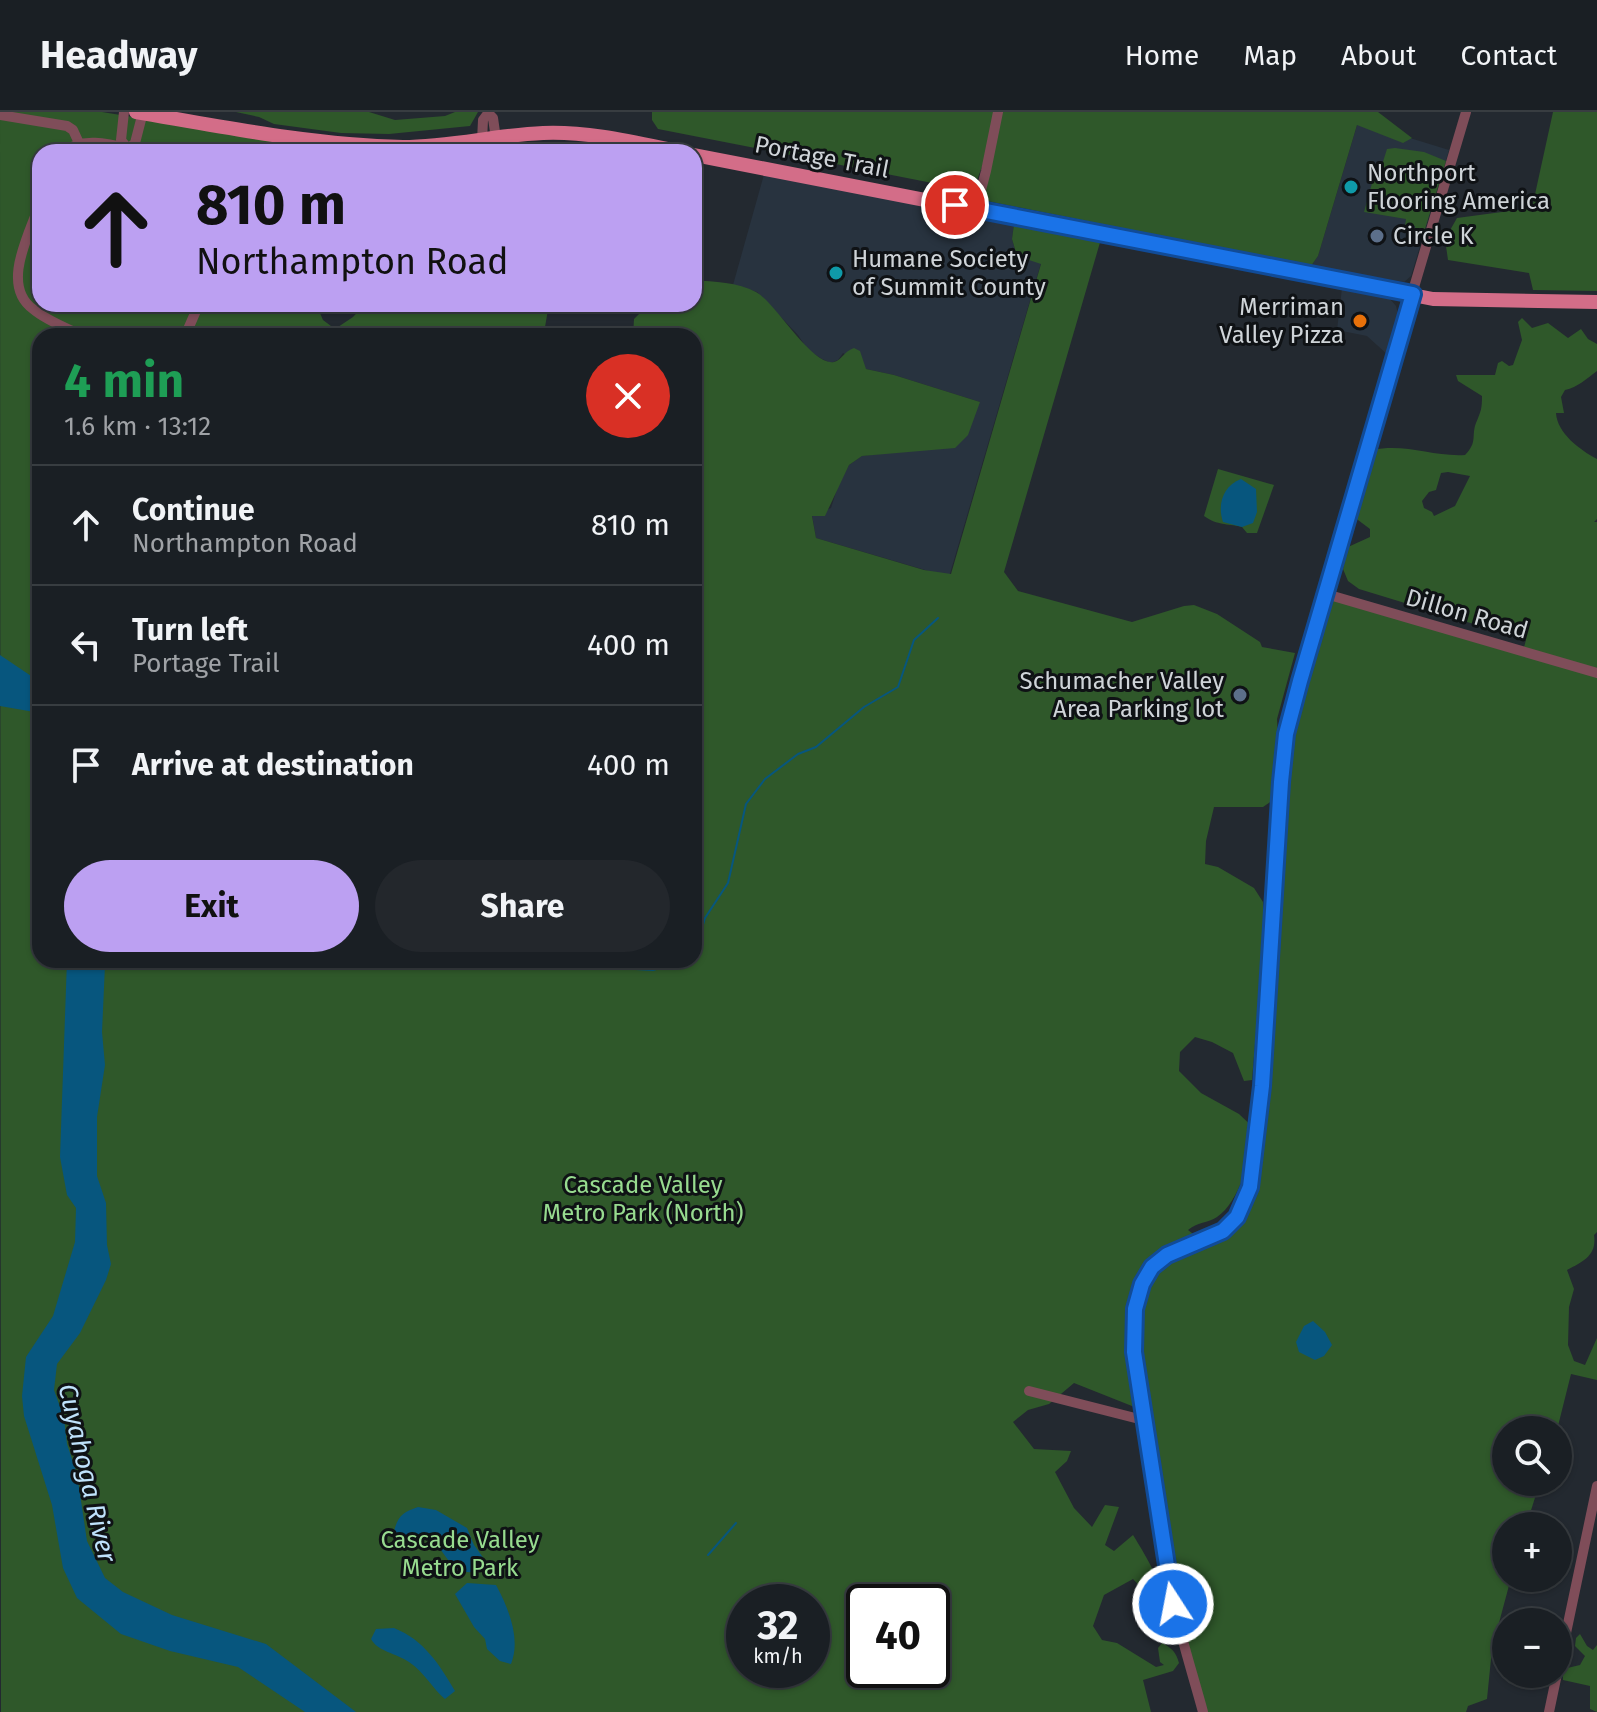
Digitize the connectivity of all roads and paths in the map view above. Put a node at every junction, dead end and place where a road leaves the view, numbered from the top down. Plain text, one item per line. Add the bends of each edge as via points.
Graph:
1 (124, 112) edge
2 (141, 112) edge
3 (488, 112) edge
4 (998, 112) edge
5 (1466, 112) edge
6 (0, 115) edge
7 (489, 140) junction
8 (79, 143) joint
9 (87, 144) edge
10 (124, 144) edge
11 (134, 144) edge
12 (346, 144) edge
13 (442, 144) edge
14 (634, 144) edge
15 (702, 157) edge
16 (976, 209) junction
17 (32, 227) edge
18 (1413, 294) junction
19 (1597, 302) edge
20 (32, 308) edge
21 (39, 312) edge
22 (68, 328) edge
23 (1326, 594) junction
24 (1597, 673) edge
25 (1029, 1391) dead end
26 (1143, 1420) junction
27 (1597, 1486) edge
28 (1571, 1608) edge
29 (1554, 1688) edge
30 (1203, 1712) edge
31 (1549, 1712) edge

1 - 10 street
2 - 11 street
2 - 12 main road
3 - 7 street via 493,118
4 - 16 street
5 - 18 street
6 - 8 street via 67,126
7 - 13 main road
7 - 14 main road via 567,133
8 - 9 street
15 - 16 main road, Portage Trail
16 - 18 main road, Portage Trail
17 - 20 street via 18,277 20,293
18 - 19 main road, Portage Trail
18 - 23 street
21 - 22 street
23 - 24 street, Dillon Road
23 - 26 street via 1286,734 1250,1187 1237,1217 1223,1231 1167,1255 1142,1284 1133,1333
25 - 26 street
26 - 30 street via 1168,1578
27 - 28 street
29 - 31 street

